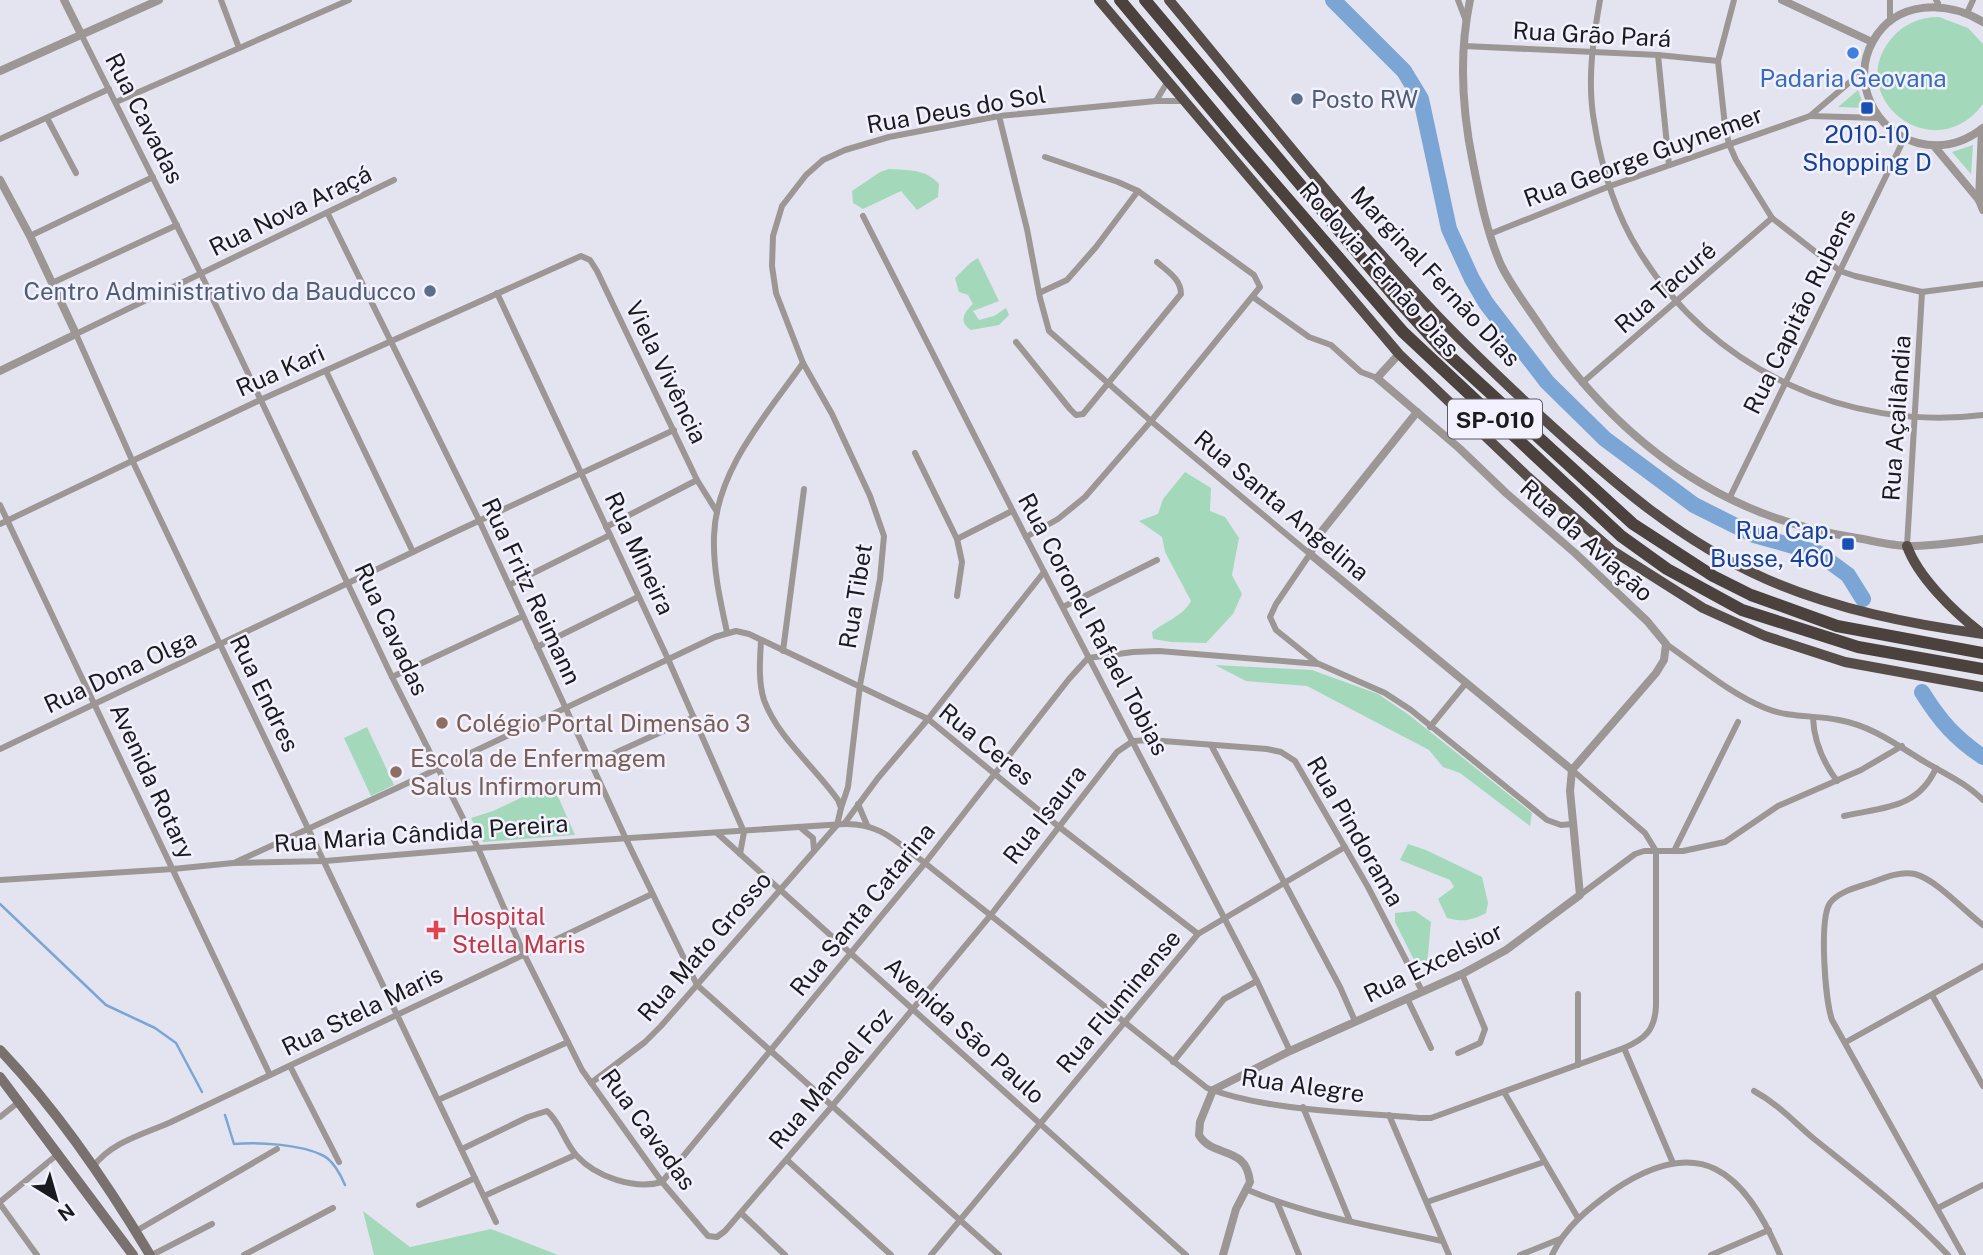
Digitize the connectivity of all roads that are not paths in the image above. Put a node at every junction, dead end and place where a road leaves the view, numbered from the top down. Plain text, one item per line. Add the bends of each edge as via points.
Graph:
1 (64, 0) edge
2 (159, 0) edge
3 (221, 0) edge
4 (349, 0) edge
5 (1099, 0) edge
6 (1121, 0) edge
7 (1145, 0) edge
8 (1169, 0) edge
9 (1458, 0) edge
10 (1470, 0) edge
11 (1600, 0) edge
12 (1734, 0) edge
13 (1782, 0) edge
14 (1890, 0) edge
15 (1973, 0) edge
16 (1937, 2) edge
17 (146, 3) edge
18 (1968, 11) junction
19 (1890, 19) junction
20 (1466, 21) junction
21 (1983, 22) edge
22 (82, 34) junction
23 (1872, 41) junction
24 (1464, 46) junction
25 (239, 48) junction
26 (1591, 54) junction
27 (1658, 55) junction
28 (1718, 61) junction
29 (1864, 70) junction
30 (0, 71) edge
31 (1168, 81) junction
32 (110, 89) junction
33 (1156, 101) junction
34 (116, 102) junction
35 (1185, 102) junction
36 (999, 116) junction
37 (1810, 116) junction
38 (47, 118) junction
39 (1879, 118) junction
40 (1982, 128) edge
41 (0, 139) edge
42 (1904, 139) junction
43 (1729, 144) junction
44 (1934, 146) junction
45 (1045, 158) dead end
46 (1669, 165) junction
47 (76, 173) dead end
48 (153, 177) junction
49 (0, 180) edge
50 (394, 180) dead end
51 (1610, 186) junction
52 (1138, 191) junction
53 (1979, 200) junction
54 (1983, 210) edge
55 (328, 214) junction
56 (863, 216) dead end
57 (1772, 218) junction
58 (177, 225) junction
59 (1490, 233) junction
60 (30, 236) junction
61 (577, 257) joint
62 (1157, 262) dead end
63 (1840, 271) junction
64 (201, 274) junction
65 (52, 283) junction
66 (1983, 285) edge
67 (1922, 292) junction
68 (497, 293) junction
69 (1038, 293) junction
70 (1254, 295) junction
71 (1678, 302) junction
72 (76, 334) junction
73 (391, 341) junction
74 (1016, 342) dead end
75 (1399, 354) junction
76 (803, 363) junction
77 (0, 371) edge
78 (327, 371) junction
79 (1377, 378) junction
80 (1109, 383) junction
81 (1582, 383) junction
82 (1785, 385) junction
83 (260, 400) junction
84 (1417, 412) junction
85 (1983, 415) edge
86 (1915, 417) junction
87 (1151, 421) junction
88 (674, 430) junction
89 (915, 453) dead end
90 (132, 460) junction
91 (581, 474) junction
92 (697, 480) junction
93 (804, 489) dead end
94 (1729, 499) junction
95 (0, 505) edge
96 (1012, 511) junction
97 (717, 512) junction
98 (478, 520) junction
99 (8, 521) junction
100 (0, 524) edge
101 (606, 527) junction
102 (610, 535) junction
103 (1026, 537) junction
104 (957, 538) junction
105 (1983, 539) edge
106 (1907, 546) junction
107 (413, 552) junction
108 (1310, 554) junction
109 (1157, 560) dead end
110 (1044, 572) junction
111 (349, 582) junction
112 (509, 585) junction
113 (957, 596) dead end
114 (638, 597) junction
115 (1063, 607) junction
116 (523, 616) junction
117 (727, 632) junction
118 (1982, 634) edge
119 (761, 640) junction
120 (1666, 644) junction
121 (220, 645) junction
122 (537, 646) junction
123 (783, 651) junction
124 (1983, 653) edge
125 (1088, 658) junction
126 (668, 659) junction
127 (1319, 664) junction
128 (1983, 669) edge
129 (392, 677) junction
130 (1466, 684) junction
131 (860, 685) junction
132 (1983, 687) edge
133 (96, 705) junction
134 (565, 707) junction
135 (694, 717) junction
136 (1813, 718) junction
137 (928, 719) junction
138 (1738, 722) dead end
139 (1430, 727) junction
140 (1133, 741) junction
141 (1211, 745) junction
142 (1902, 746) junction
143 (0, 749) edge
144 (592, 764) junction
145 (437, 768) junction
146 (1936, 768) junction
147 (1572, 770) junction
148 (995, 774) junction
149 (1837, 781) junction
150 (1983, 800) edge
151 (858, 804) junction
152 (841, 808) junction
153 (1844, 816) dead end
154 (1573, 824) junction
155 (840, 825) junction
156 (867, 825) junction
157 (1058, 826) junction
158 (309, 827) junction
159 (800, 828) junction
160 (744, 832) junction
161 (719, 834) junction
162 (626, 839) junction
163 (1345, 847) junction
164 (478, 848) junction
165 (814, 850) junction
166 (1657, 851) junction
167 (1674, 851) junction
168 (740, 854) junction
169 (325, 861) junction
170 (233, 863) junction
171 (925, 863) junction
172 (173, 869) junction
173 (0, 880) edge
174 (1284, 884) junction
175 (778, 889) junction
176 (652, 894) junction
177 (1580, 895) junction
178 (990, 916) junction
179 (1224, 919) junction
180 (1983, 925) edge
181 (1198, 934) junction
182 (851, 953) junction
183 (524, 954) junction
184 (1983, 966) edge
185 (1462, 974) junction
186 (1257, 981) junction
187 (697, 985) junction
188 (1422, 991) junction
189 (1578, 994) dead end
190 (1932, 995) junction
191 (1407, 998) junction
192 (913, 1010) junction
193 (396, 1015) junction
194 (1355, 1021) junction
195 (1124, 1023) junction
196 (568, 1042) junction
197 (1846, 1042) junction
198 (1430, 1048) dead end
199 (1623, 1048) junction
200 (0, 1050) edge
201 (771, 1050) junction
202 (1290, 1051) junction
203 (1458, 1054) dead end
204 (1173, 1062) junction
205 (1578, 1065) junction
206 (290, 1066) junction
207 (270, 1075) junction
208 (0, 1077) edge
209 (591, 1083) junction
210 (1983, 1086) edge
211 (1213, 1090) junction
212 (1754, 1091) dead end
213 (1504, 1092) junction
214 (438, 1100) junction
215 (20, 1101) junction
216 (834, 1105) junction
217 (1303, 1107) junction
218 (1389, 1115) junction
219 (0, 1117) edge
220 (1041, 1124) junction
221 (277, 1149) dead end
222 (462, 1149) junction
223 (58, 1153) junction
224 (575, 1155) junction
225 (787, 1160) junction
226 (1544, 1161) junction
227 (340, 1162) dead end
228 (1673, 1163) junction
229 (93, 1167) junction
230 (475, 1178) junction
231 (662, 1182) junction
232 (1983, 1185) edge
233 (1248, 1190) junction
234 (484, 1196) junction
235 (1277, 1202) junction
236 (1427, 1202) junction
237 (0, 1203) edge
238 (419, 1205) dead end
239 (333, 1208) dead end
240 (1938, 1209) junction
241 (741, 1213) junction
242 (1578, 1218) junction
243 (961, 1220) junction
244 (1350, 1221) junction
245 (496, 1222) dead end
246 (212, 1224) dead end
247 (1769, 1230) junction
248 (136, 1231) junction
249 (725, 1231) joint
250 (1560, 1239) junction
251 (1442, 1241) junction
252 (1530, 1253) edge
253 (37, 1255) edge
254 (133, 1255) edge
255 (151, 1255) edge
256 (244, 1255) edge
257 (785, 1255) edge
258 (891, 1255) edge
259 (931, 1255) edge
260 (999, 1255) edge
261 (1186, 1255) edge
262 (1223, 1255) edge
263 (1300, 1255) edge
264 (1449, 1255) edge
265 (1520, 1255) edge
266 (1552, 1255) edge
267 (1711, 1255) edge
268 (1780, 1255) edge
269 (1948, 1255) edge
270 (1963, 1255) edge

1 - 22 street, Rua Cavadas
2 - 17 street
3 - 25 street
4 - 25 street
5 - 31 highway, SP-010
6 - 128 highway, Rodovia Fernão Dias / SP-010 via 1403,332 1621,536 1667,569 1742,610 1858,647
7 - 124 highway, Rodovia Fernão Dias / SP-010 via 1424,330 1633,524 1751,595 1837,626
8 - 118 highway, Marginal Fernão Dias / SP-010 via 1427,306 1641,505 1723,557 1808,595 1886,618
9 - 20 street
10 - 20 street
11 - 26 street
12 - 28 street
13 - 23 street
14 - 19 street
15 - 18 street
16 - 18 street
16 - 19 street
17 - 22 street
18 - 21 street
19 - 23 street
20 - 24 street
22 - 30 street
22 - 32 street, Rua Cavadas
23 - 29 street
24 - 26 street, Rua Grão Pará
24 - 59 street via 1469,147
25 - 34 street
26 - 27 street, Rua Grão Pará
26 - 51 street via 1594,120
27 - 28 street, Rua Grão Pará
27 - 46 street
28 - 43 street
29 - 37 street
29 - 39 street via 1865,87
31 - 33 street
31 - 35 highway, SP-010
32 - 34 street, Rua Cavadas
32 - 38 street
33 - 35 street, Rua Deus do Sol
33 - 36 street, Rua Deus do Sol
34 - 48 street, Rua Cavadas
35 - 75 highway, SP-010
36 - 69 street, Rua Santa Angelina
36 - 76 street, Rua Deus do Sol via 845,150 824,160 792,192 782,206 773,236 772,266 776,293
37 - 39 street
37 - 43 street, Rua George Guynemer
38 - 41 street
38 - 47 street
39 - 42 street
40 - 44 street via 1959,142
40 - 53 street
42 - 44 street
42 - 63 street, Rua Capitão Rubens
43 - 46 street, Rua George Guynemer
43 - 57 street
44 - 53 street
45 - 52 street
46 - 51 street, Rua George Guynemer
48 - 58 street, Rua Cavadas
48 - 60 street
49 - 60 street, Rua Endres
50 - 55 street, Rua Nova Araçá
51 - 59 street, Rua George Guynemer
51 - 71 street via 1638,250
52 - 69 street via 1068,280
52 - 70 street via 1254,275 1260,287
53 - 54 street
55 - 64 street, Rua Nova Araçá
55 - 73 street, Rua Fritz Reimann
56 - 96 street, Rua Coronel Rafael Tobias
57 - 63 street
57 - 71 street, Rua Tacuré
58 - 64 street, Rua Cavadas
58 - 65 street
59 - 81 street via 1510,280
60 - 65 street, Rua Endres
61 - 68 street, Rua Kari
61 - 88 street, Viela Vivência via 590,260 597,271
62 - 80 street via 1175,278 1181,294
63 - 67 street
63 - 82 street, Rua Capitão Rubens
64 - 72 street, Rua Nova Araçá
64 - 83 street, Rua Cavadas
65 - 72 street, Rua Endres
66 - 67 street
67 - 86 street, Rua Açailândia
68 - 73 street, Rua Kari
68 - 91 street, Rua Mineira
69 - 80 street, Rua Santa Angelina via 1049,331
70 - 79 street, Rua da Aviação via 1309,337 1331,345 1361,372
70 - 87 street
71 - 81 street, Rua Tacuré
71 - 82 street via 1728,349
72 - 77 street
72 - 90 street, Rua Endres
73 - 78 street, Rua Kari
73 - 98 street, Rua Fritz Reimann
74 - 80 street via 1076,415 1083,414
75 - 79 street
75 - 132 highway, SP-010 via 1595,537 1696,604 1765,636 1845,662
76 - 97 street via 747,442
76 - 131 street, Rua Tibet via 832,414 884,536
78 - 83 street, Rua Kari
78 - 107 street
79 - 84 street, Rua da Aviação
80 - 87 street, Rua Santa Angelina
81 - 94 street via 1650,450
82 - 86 street via 1855,408
82 - 94 street, Rua Capitão Rubens
83 - 90 street, Rua Kari
83 - 111 street, Rua Cavadas
84 - 108 street via 1318,536
84 - 120 street, Rua da Aviação via 1576,553
85 - 86 street
86 - 106 street, Rua Açailândia
87 - 103 street via 1085,497
87 - 108 street, Rua Santa Angelina
88 - 91 street, Rua Dona Olga
88 - 92 street, Viela Vivência
89 - 104 street
90 - 99 street, Rua Kari
90 - 121 street, Rua Endres
91 - 98 street, Rua Dona Olga
91 - 101 street, Rua Mineira
92 - 97 street, Viela Vivência
92 - 101 street
93 - 123 street
94 - 106 street via 1811,530
95 - 99 street, Avenida Rotary
96 - 103 street, Rua Coronel Rafael Tobias
96 - 104 street
97 - 117 street via 715,568
98 - 107 street, Rua Dona Olga
98 - 112 street, Rua Fritz Reimann
99 - 100 street, Rua Kari
99 - 133 street, Avenida Rotary
101 - 102 street, Rua Mineira
102 - 112 street
102 - 114 street, Rua Mineira
103 - 110 street, Rua Coronel Rafael Tobias
104 - 113 street via 962,562
105 - 106 street
106 - 118 highway via 1941,595
107 - 111 street, Rua Dona Olga
108 - 127 street via 1270,617 1276,630
108 - 130 street, Rua Santa Angelina
109 - 115 street
110 - 115 street, Rua Coronel Rafael Tobias
110 - 137 street, Rua Mato Grosso
111 - 121 street, Rua Dona Olga
111 - 129 street, Rua Cavadas
112 - 116 street, Rua Fritz Reimann
114 - 122 street
114 - 126 street, Rua Mineira
115 - 125 street, Rua Coronel Rafael Tobias
116 - 122 street, Rua Fritz Reimann
116 - 129 street
117 - 119 street, Rua Ceres via 743,632
117 - 126 street
119 - 123 street, Rua Ceres
119 - 152 street via 761,684 770,713
120 - 136 street via 1742,697 1777,712
120 - 147 street via 1656,673
121 - 133 street, Rua Dona Olga
121 - 158 street, Rua Endres
122 - 134 street, Rua Fritz Reimann
123 - 131 street, Rua Ceres
125 - 127 street via 1159,651
125 - 140 street, Rua Coronel Rafael Tobias
125 - 148 street, Rua Santa Catarina
126 - 134 street
126 - 135 street, Rua Mineira
127 - 139 street via 1385,693
129 - 145 street, Rua Cavadas
130 - 139 street
130 - 147 street, Rua Santa Angelina
131 - 137 street, Rua Ceres
131 - 152 street, Rua Tibet via 848,787
133 - 143 street, Rua Dona Olga
133 - 172 street, Avenida Rotary
134 - 144 street, Rua Fritz Reimann
134 - 145 street
135 - 144 street
135 - 160 street, Rua Mineira
136 - 142 street via 1852,723
136 - 149 street via 1823,760
137 - 148 street, Rua Ceres
137 - 151 street, Rua Mato Grosso
138 - 167 street
139 - 154 street via 1547,820
140 - 141 street, Rua Pindorama
140 - 157 street, Rua Isaura via 1117,752
140 - 179 street, Rua Coronel Rafael Tobias
141 - 163 street, Rua Pindorama via 1267,748 1289,756 1306,776
141 - 174 street
142 - 146 street
142 - 149 street, Rua Excelsior
144 - 162 street, Rua Fritz Reimann
145 - 158 street
145 - 164 street, Rua Cavadas
146 - 150 street
146 - 153 street via 1930,782 1907,802
147 - 154 street
147 - 166 street, Rua Santa Angelina via 1646,833
148 - 157 street, Rua Ceres
148 - 171 street, Rua Santa Catarina
149 - 167 street, Rua Excelsior via 1778,806 1725,842
151 - 155 street, Rua Mato Grosso
151 - 156 street
152 - 155 street, Rua Tibet
154 - 177 street
155 - 156 street, Rua Alegre
155 - 159 street, Rua Maria Cândida Pereira
155 - 165 street, Rua Mato Grosso
156 - 171 street, Rua Alegre
157 - 178 street, Rua Isaura
157 - 181 street, Rua Ceres
158 - 169 street, Rua Endres
158 - 170 street
159 - 160 street, Rua Maria Cândida Pereira
159 - 165 street via 813,838
160 - 161 street, Rua Maria Cândida Pereira
160 - 168 street
161 - 162 street, Rua Maria Cândida Pereira
161 - 168 street, Avenida São Paulo
162 - 164 street, Rua Maria Cândida Pereira
162 - 176 street, Rua Fritz Reimann
163 - 174 street, Rua Fluminense
163 - 188 street, Rua Pindorama
164 - 169 street, Rua Maria Cândida Pereira
164 - 183 street, Rua Cavadas
165 - 175 street, Rua Mato Grosso
166 - 167 street, Rua Excelsior
166 - 177 street, Rua Excelsior via 1635,854
166 - 199 street, Rua Alegre via 1656,1016 1649,1034
168 - 175 street, Avenida São Paulo
169 - 170 street, Rua Maria Cândida Pereira
169 - 193 street, Rua Endres
170 - 172 street, Rua Maria Cândida Pereira
171 - 178 street, Rua Alegre
171 - 182 street, Rua Santa Catarina
172 - 173 street, Rua Maria Cândida Pereira
172 - 207 street, Avenida Rotary
174 - 179 street, Rua Fluminense
174 - 194 street
175 - 182 street, Avenida São Paulo
175 - 187 street, Rua Mato Grosso
176 - 183 street, Rua Stela Maris
176 - 187 street, Rua Fritz Reimann
177 - 185 street, Rua Excelsior via 1506,950
178 - 192 street, Rua Manoel Foz
178 - 195 street, Rua Alegre
179 - 181 street, Rua Fluminense
179 - 186 street, Rua Coronel Rafael Tobias
180 - 197 street via 1916,875 1903,873 1840,894 1831,902 1825,920 1826,991 1832,1020
181 - 195 street, Rua Fluminense
182 - 192 street, Avenida São Paulo
182 - 201 street, Rua Santa Catarina
183 - 193 street, Rua Stela Maris
183 - 196 street, Rua Cavadas
184 - 190 street
185 - 188 street, Rua Excelsior
185 - 203 street via 1485,1029 1480,1043
186 - 202 street, Rua Coronel Rafael Tobias
186 - 204 street via 1224,999
187 - 201 street
187 - 209 street, Rua Mato Grosso via 645,1042
188 - 191 street, Rua Excelsior
189 - 205 street
190 - 197 street
190 - 210 street
191 - 194 street, Rua Excelsior
191 - 198 street
192 - 216 street, Rua Manoel Foz
192 - 220 street, Avenida São Paulo
193 - 206 street, Rua Stela Maris
193 - 214 street, Rua Endres
194 - 202 street, Rua Excelsior
195 - 204 street, Rua Alegre
195 - 220 street, Rua Fluminense
196 - 209 street, Rua Cavadas
196 - 214 street
197 - 240 street
199 - 205 street, Rua Alegre
199 - 228 street
200 - 229 main road
201 - 216 street
201 - 231 street, Rua Santa Catarina
202 - 211 street, Rua Excelsior
204 - 211 street, Rua Alegre
205 - 213 street, Rua Alegre
206 - 207 street, Rua Stela Maris
206 - 227 street
207 - 229 street, Rua Stela Maris via 116,1146 102,1154
208 - 215 main road
209 - 231 street, Rua Cavadas
211 - 217 street, Rua Alegre
211 - 233 street via 1199,1135 1207,1144 1241,1159 1249,1174
212 - 269 street via 1789,1114
213 - 218 street, Rua Alegre via 1431,1118
213 - 226 street
214 - 222 street, Rua Endres
215 - 219 street
215 - 223 main road
216 - 225 street, Rua Manoel Foz
216 - 243 street
217 - 218 street, Rua Alegre
217 - 244 street
218 - 236 street
220 - 243 street, Rua Fluminense
220 - 261 street, Avenida São Paulo
221 - 248 street
222 - 224 street via 547,1111
222 - 230 street, Rua Endres
223 - 237 street
223 - 254 main road
224 - 231 street via 603,1175 630,1183
224 - 234 street
225 - 241 street, Rua Manoel Foz
225 - 258 street
226 - 236 street
226 - 242 street
228 - 242 street via 1633,1178
228 - 247 street via 1692,1163 1721,1172 1741,1187
229 - 248 main road
230 - 234 street, Rua Endres
230 - 238 street
231 - 249 street, Rua Cavadas via 708,1236
232 - 240 street
233 - 235 street
233 - 262 street via 1236,1209
234 - 245 street, Rua Endres
235 - 244 street
235 - 263 street
236 - 251 street
237 - 253 street
239 - 256 street
240 - 270 street
241 - 249 street, Rua Manoel Foz
241 - 257 street
242 - 250 street
243 - 259 street, Rua Fluminense
243 - 260 street
244 - 251 street
246 - 255 street
247 - 267 street
247 - 268 street
248 - 255 main road
250 - 252 street
250 - 266 street
251 - 264 street
252 - 265 street

